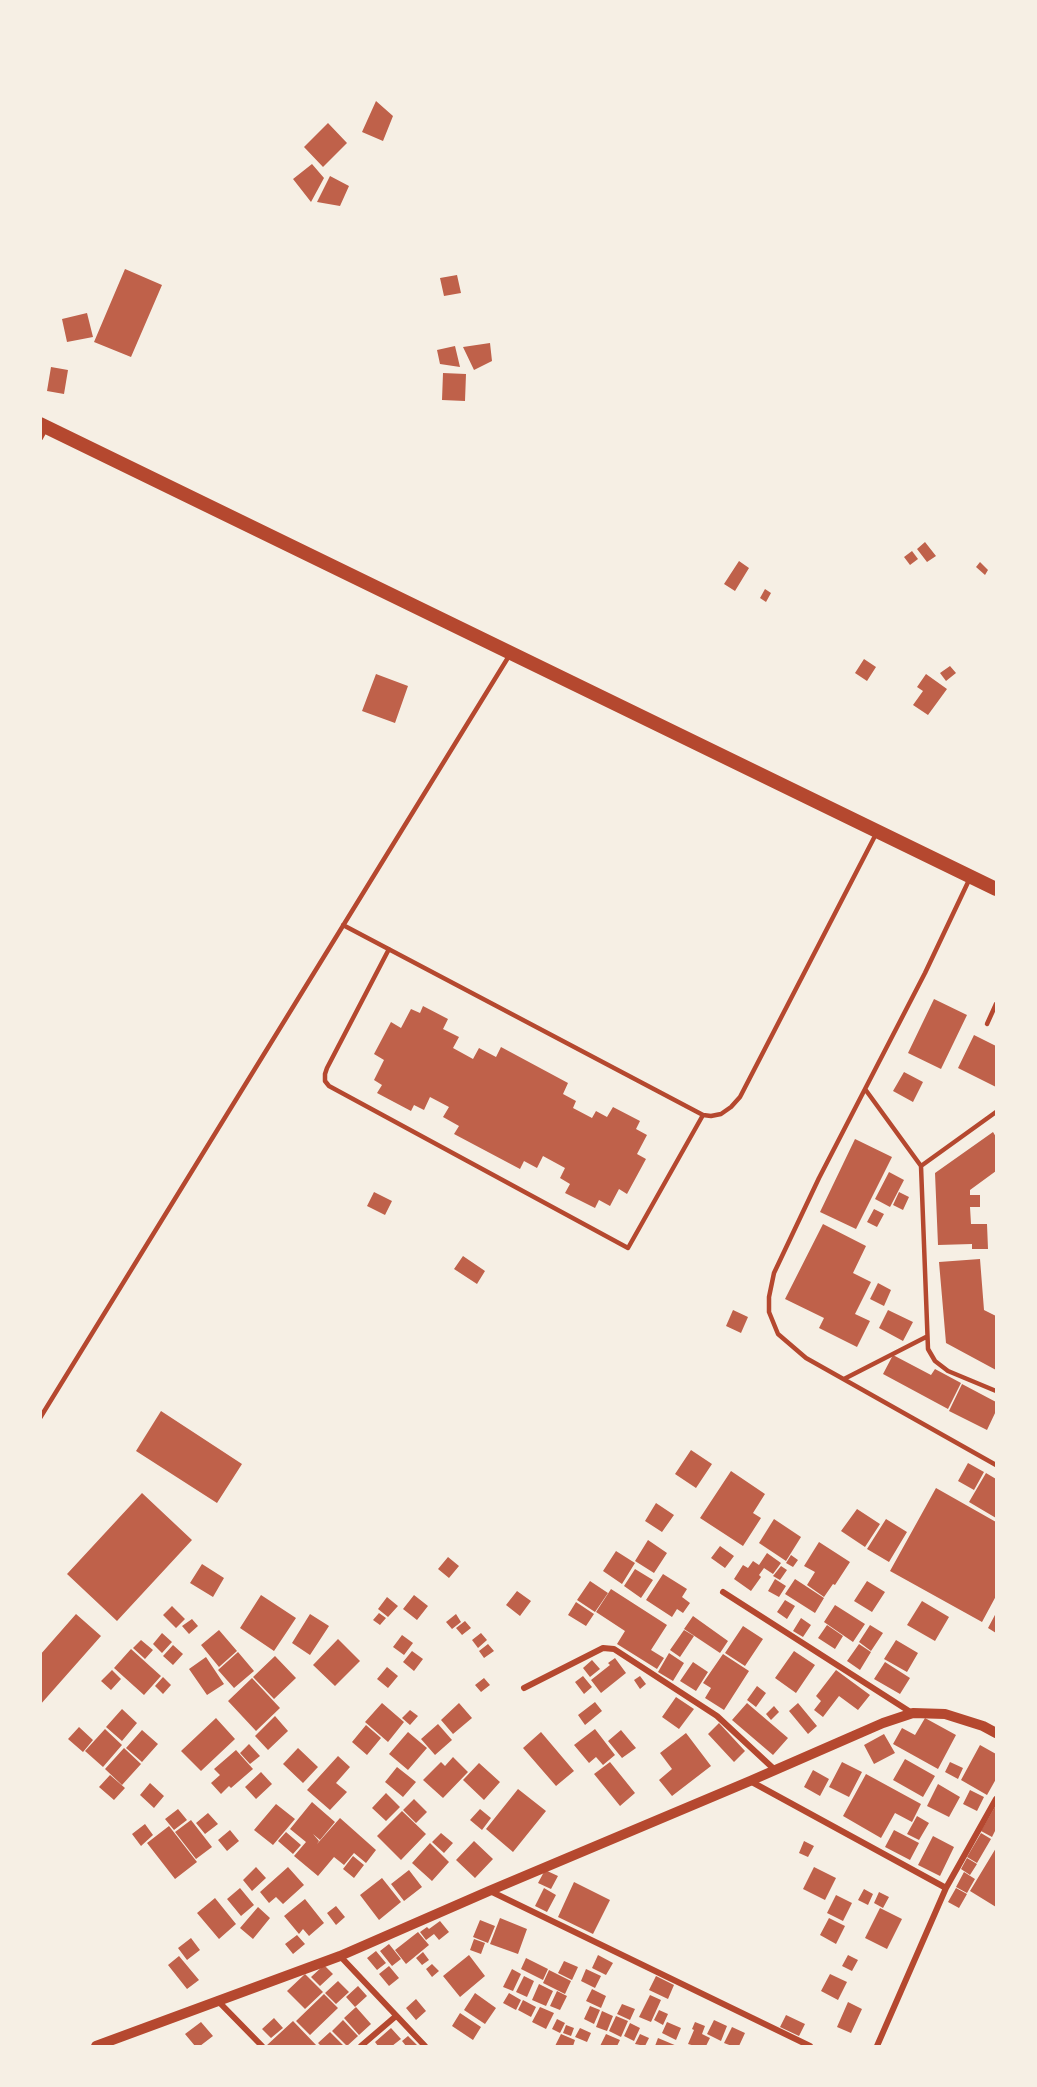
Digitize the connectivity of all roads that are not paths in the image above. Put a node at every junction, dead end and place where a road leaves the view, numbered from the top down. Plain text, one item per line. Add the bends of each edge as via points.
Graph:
1 (43, 430) edge
2 (512, 653) junction
3 (878, 830) junction
4 (971, 876) junction
5 (996, 889) edge
6 (343, 925) junction
7 (389, 949) junction
8 (996, 1004) edge
9 (987, 1024) dead end
10 (865, 1089) junction
11 (996, 1112) edge
12 (703, 1115) junction
13 (921, 1166) junction
14 (926, 1337) junction
15 (844, 1379) junction
16 (996, 1391) edge
17 (40, 1418) edge
18 (996, 1465) edge
19 (723, 1592) dead end
20 (524, 1688) dead end
21 (913, 1713) junction
22 (996, 1733) edge
23 (775, 1770) junction
24 (750, 1781) junction
25 (996, 1800) edge
26 (946, 1888) junction
27 (489, 1891) junction
28 (340, 1956) junction
29 (217, 2000) junction
30 (396, 2016) junction
31 (96, 2046) edge
32 (262, 2046) edge
33 (361, 2046) edge
34 (425, 2046) edge
35 (810, 2046) edge
36 (877, 2046) edge

1 - 2 highway
2 - 3 highway
2 - 6 lane
3 - 4 highway
3 - 12 lane via 740,1097 721,1114
4 - 5 highway
4 - 10 lane
6 - 7 lane
6 - 17 lane
7 - 12 lane
7 - 12 lane via 324,1074 325,1081 628,1248
8 - 9 lane
10 - 13 lane
10 - 15 lane via 774,1273 769,1297 769,1312 778,1334 807,1358
11 - 13 lane
13 - 14 lane
14 - 15 lane
14 - 16 lane via 935,1361 948,1371
15 - 18 lane
19 - 21 street
20 - 23 street via 603,1648 614,1649 717,1716
21 - 22 street via 945,1714
21 - 23 street
23 - 24 street
24 - 26 street
24 - 27 street
25 - 26 street
26 - 36 street
27 - 28 street
27 - 35 street
28 - 29 street
28 - 30 street
29 - 31 street
29 - 32 street
30 - 33 street
30 - 34 street

